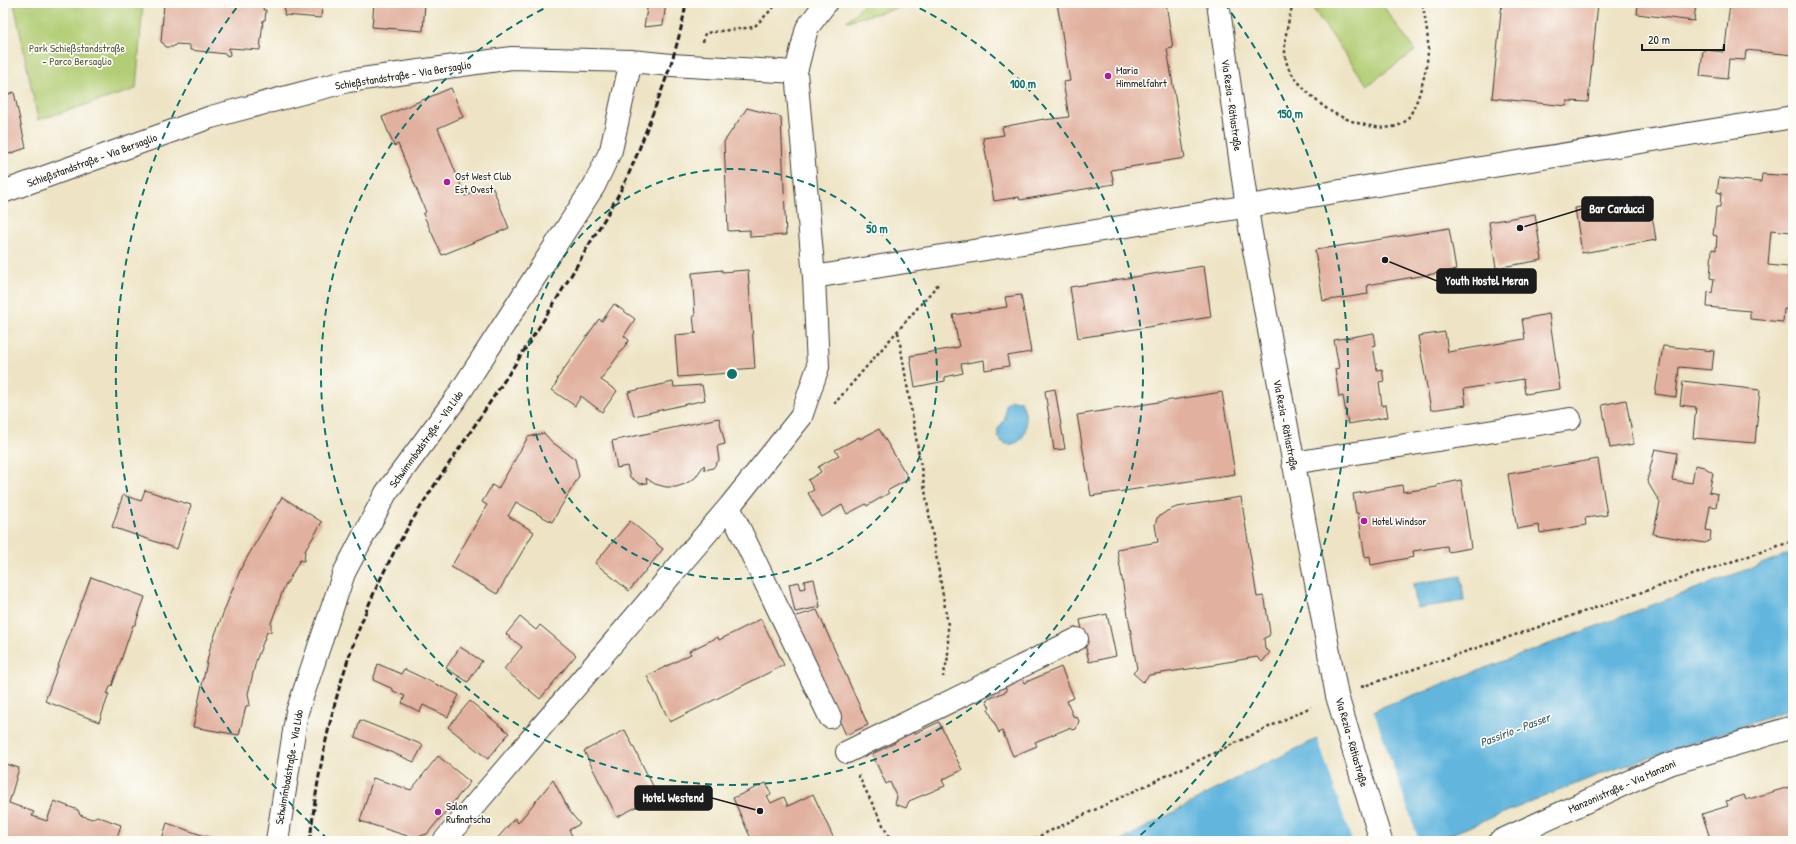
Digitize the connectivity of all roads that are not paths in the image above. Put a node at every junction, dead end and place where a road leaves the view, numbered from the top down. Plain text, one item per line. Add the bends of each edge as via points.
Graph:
1 (826, 3) edge
2 (1218, 3) edge
3 (631, 61) junction
4 (796, 72) junction
5 (1793, 117) edge
6 (3, 192) edge
7 (1246, 206) junction
8 (814, 277) junction
9 (1570, 419) dead end
10 (1293, 463) junction
11 (729, 506) junction
12 (1077, 639) dead end
13 (830, 717) dead end
14 (1793, 726) edge
15 (847, 752) dead end
16 (277, 841) edge
17 (444, 841) edge
18 (1381, 841) edge
19 (1500, 841) edge

1 - 4 street via 808,28
2 - 7 street, Via Rezia - Rätiastraße
3 - 4 street, Schießstandstraße - Via Bersaglio
3 - 6 street, Schießstandstraße - Via Bersaglio via 512,58 348,81 211,117
3 - 16 street, Schwimmbadstraße - Via Lido via 611,150 594,186 455,400 386,493 344,573 297,712
4 - 8 street
5 - 7 street
7 - 8 street
7 - 10 street, Via Rezia - Rätiastraße
8 - 11 street via 818,367 801,417
9 - 10 street
10 - 18 street, Via Rezia - Rätiastraße via 1341,706
11 - 13 street
11 - 17 street
12 - 15 street
14 - 19 street, Manzonistraße - Via Manzoni via 1666,765

